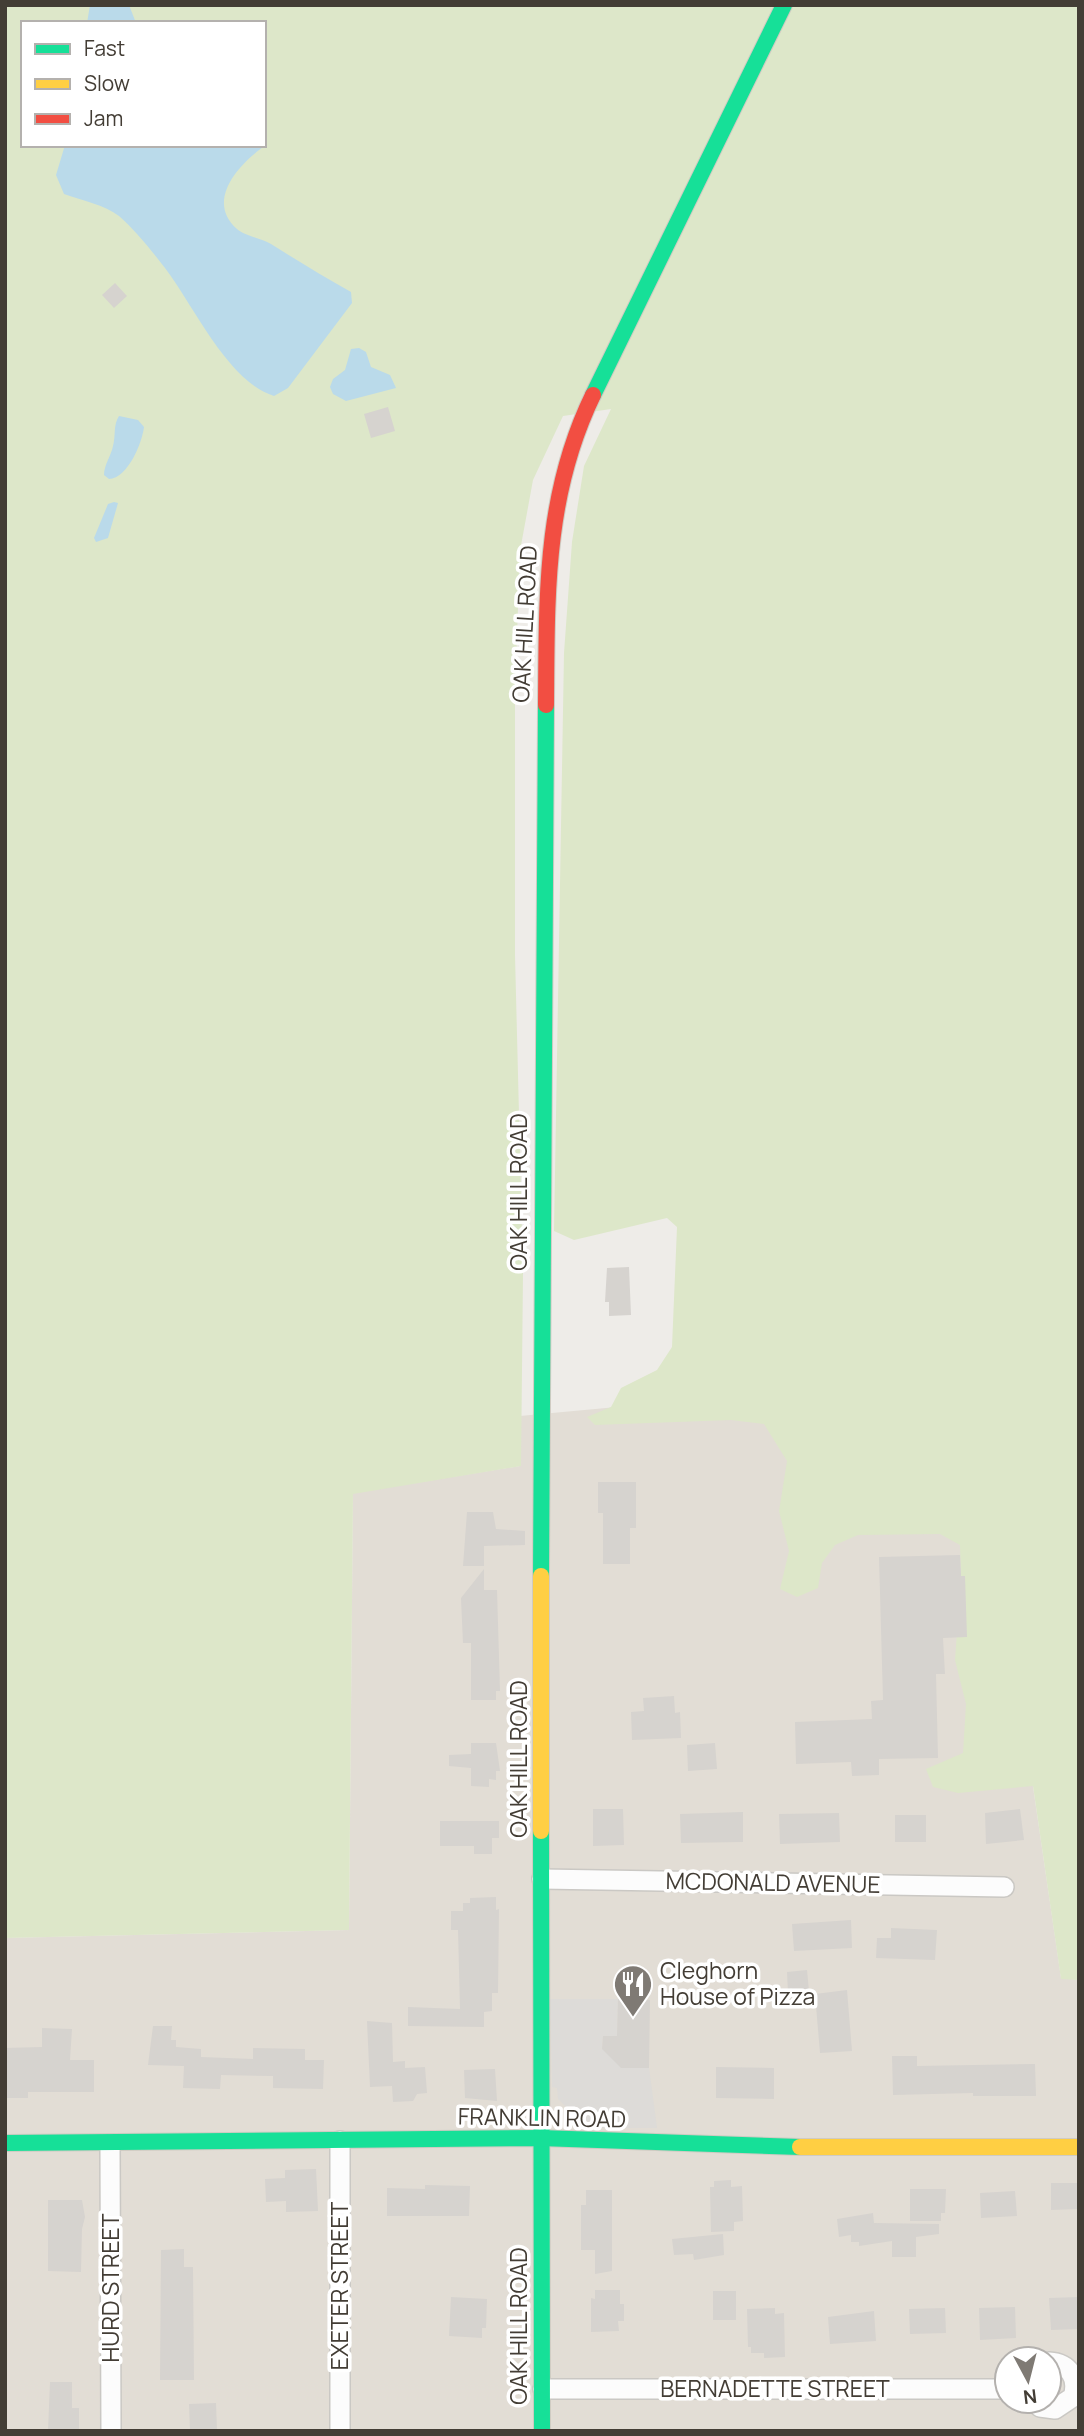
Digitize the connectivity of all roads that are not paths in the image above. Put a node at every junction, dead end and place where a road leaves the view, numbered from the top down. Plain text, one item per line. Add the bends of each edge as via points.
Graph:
1 (784, 5) edge
2 (542, 1879) junction
3 (1004, 1887) dead end
4 (540, 2138) junction
5 (340, 2141) junction
6 (5, 2143) edge
7 (110, 2144) junction
8 (1079, 2147) edge
9 (1063, 2366) edge
10 (543, 2389) junction
11 (993, 2389) edge
12 (1063, 2404) edge
13 (111, 2431) edge
14 (340, 2431) edge
15 (542, 2431) edge

1 - 2 street, OAK HILL ROAD via 574,433 558,491 544,620
2 - 3 street, MCDONALD AVENUE
2 - 4 street, OAK HILL ROAD
4 - 5 street, FRANKLIN ROAD
4 - 8 street, FRANKLIN ROAD via 804,2147
4 - 10 street, OAK HILL ROAD
5 - 7 street, FRANKLIN ROAD
5 - 14 street, EXETER STREET
6 - 7 street, FRANKLIN ROAD
7 - 13 street, HURD STREET
9 - 12 street via 1075,2382 1073,2397
10 - 11 street, BERNADETTE STREET
10 - 15 street, OAK HILL ROAD

